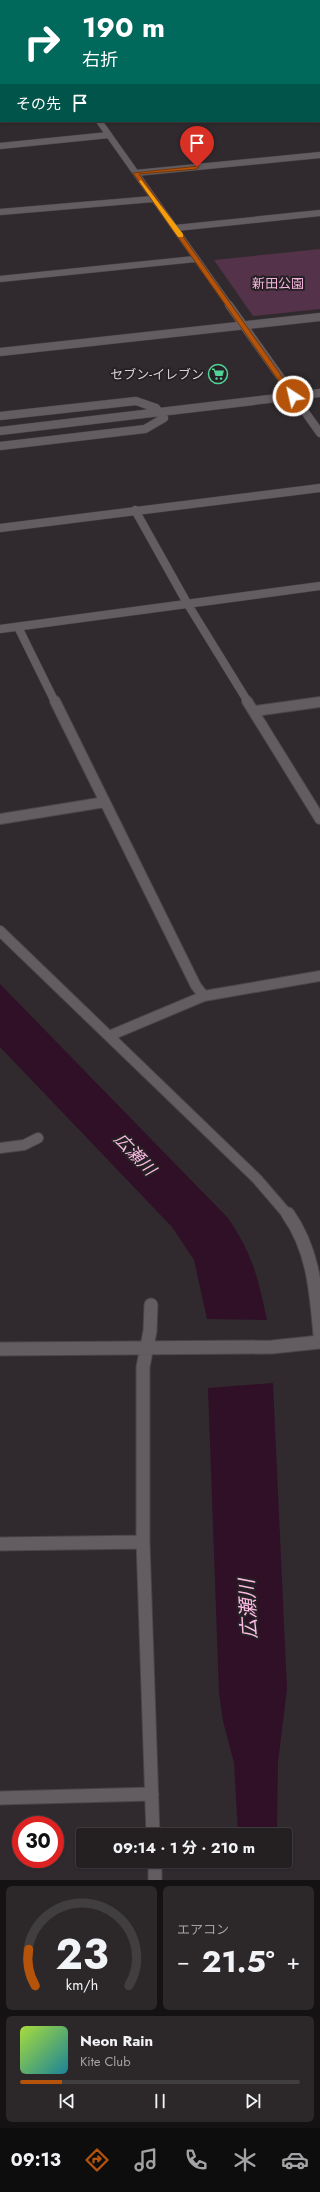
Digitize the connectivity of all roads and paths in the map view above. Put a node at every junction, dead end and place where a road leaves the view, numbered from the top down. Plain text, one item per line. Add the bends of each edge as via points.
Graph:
1 (100, 122) edge
2 (109, 135) junction
3 (0, 146) edge
4 (320, 155) edge
5 (136, 173) junction
6 (153, 199) junction
7 (0, 212) edge
8 (320, 213) edge
9 (176, 228) junction
10 (195, 259) junction
11 (0, 279) edge
12 (320, 317) edge
13 (242, 324) junction
14 (0, 352) edge
15 (320, 393) edge
16 (293, 396) junction
17 (161, 412) junction
18 (0, 416) edge
19 (0, 431) edge
20 (320, 434) edge
21 (0, 446) edge
22 (320, 488) edge
23 (135, 510) junction
24 (0, 528) edge
25 (320, 586) edge
26 (187, 603) junction
27 (18, 627) junction
28 (0, 629) edge
29 (320, 702) edge
30 (255, 711) junction
31 (105, 802) junction
32 (320, 819) edge
33 (0, 820) edge
34 (0, 931) edge
35 (320, 976) edge
36 (204, 996) junction
37 (110, 1036) junction
38 (38, 1138) dead end
39 (0, 1148) edge
40 (151, 1304) dead end
41 (320, 1335) edge
42 (320, 1342) edge
43 (147, 1347) junction
44 (0, 1349) edge
45 (144, 1542) junction
46 (0, 1544) edge
47 (152, 1794) junction
48 (0, 1798) edge
49 (154, 1828) edge
50 (155, 1868) edge
51 (155, 1880) edge

1 - 2 street
2 - 3 street
2 - 5 street
4 - 5 street
5 - 6 street
6 - 7 street
6 - 9 street
8 - 9 street
9 - 10 street
10 - 11 street
10 - 13 street
12 - 13 street
13 - 14 street
13 - 16 street
15 - 16 street
16 - 17 street
16 - 20 street
17 - 18 street via 149,404 136,401
17 - 19 street
17 - 21 street via 164,418 152,426
22 - 23 street
23 - 24 street
23 - 26 street
25 - 26 street
26 - 27 street
26 - 30 street
27 - 28 street
27 - 31 street
29 - 30 street
30 - 32 street
31 - 33 street
31 - 36 street via 196,986
34 - 37 street
35 - 36 street
36 - 37 street
37 - 41 street via 281,1206 302,1236 309,1254 314,1275
38 - 39 street via 24,1144
40 - 43 street
42 - 43 street via 272,1347
43 - 44 street
43 - 45 street via 143,1367
45 - 46 street
45 - 47 street
47 - 48 street
47 - 49 street
50 - 51 street

